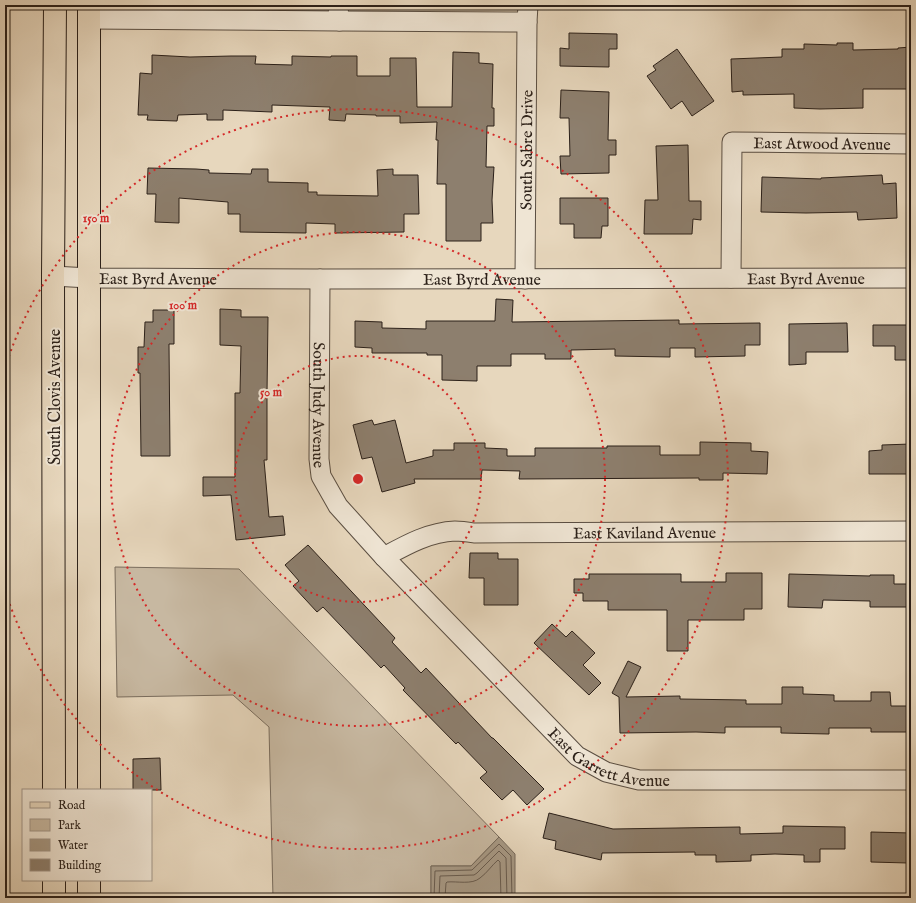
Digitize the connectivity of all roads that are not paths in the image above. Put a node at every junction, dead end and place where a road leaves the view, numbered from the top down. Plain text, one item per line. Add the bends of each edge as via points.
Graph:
1 (55, 5) edge
2 (84, 10) edge
3 (338, 13) edge
4 (528, 13) edge
5 (911, 144) edge
6 (53, 276) junction
7 (89, 278) junction
8 (731, 278) junction
9 (911, 278) edge
10 (320, 279) junction
11 (525, 279) junction
12 (911, 531) edge
13 (384, 557) junction
14 (911, 780) edge
15 (54, 789) edge
16 (89, 789) edge
17 (54, 881) edge
18 (89, 881) edge
19 (54, 898) edge
20 (89, 898) edge

1 - 6 main road, South Clovis Avenue
2 - 3 street
2 - 7 main road
3 - 4 street
4 - 11 street, South Sabre Drive
5 - 8 street, East Atwood Avenue via 732,142
6 - 7 street, East Byrd Avenue
6 - 15 main road, South Clovis Avenue
7 - 10 street, East Byrd Avenue
7 - 16 main road
8 - 9 street, East Byrd Avenue
8 - 11 street, East Byrd Avenue
10 - 11 street, East Byrd Avenue
10 - 13 street, South Judy Avenue via 321,476 338,506
12 - 13 street, East Kaviland Avenue via 455,531 411,542
13 - 14 street, East Garrett Avenue via 577,756 606,772 640,780
17 - 19 main road
18 - 20 main road

